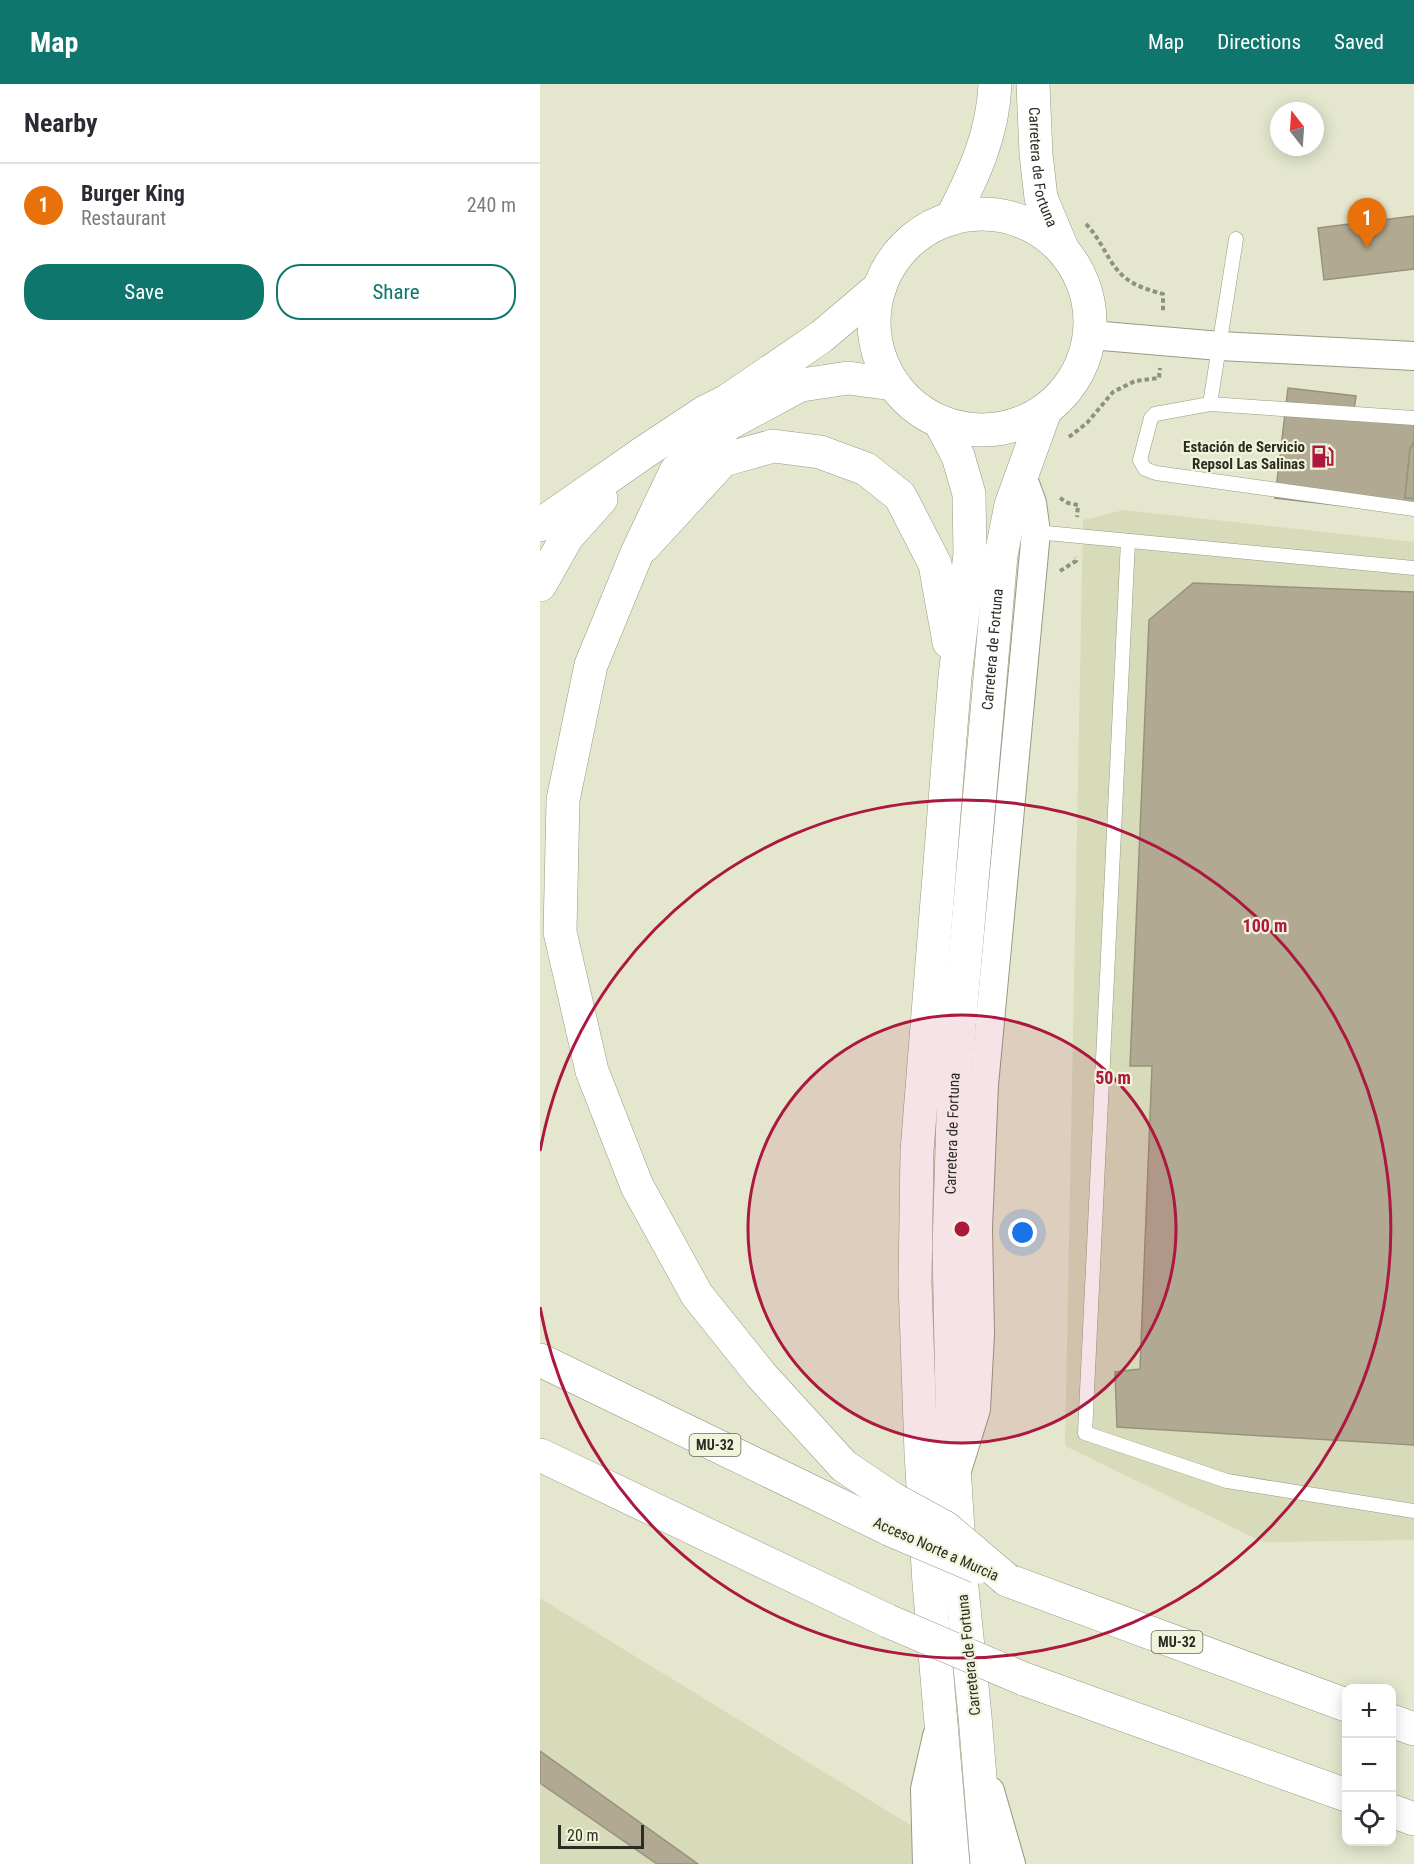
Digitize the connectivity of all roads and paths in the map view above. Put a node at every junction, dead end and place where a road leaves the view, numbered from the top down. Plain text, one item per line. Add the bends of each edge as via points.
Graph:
1 (995, 84) edge
2 (1033, 84) edge
3 (951, 219) junction
4 (1082, 220) dead end
5 (1236, 239) dead end
6 (1062, 248) junction
7 (880, 287) junction
8 (1091, 335) junction
9 (1161, 341) junction
10 (1220, 346) junction
11 (1414, 356) edge
12 (802, 384) junction
13 (893, 384) junction
14 (727, 400) junction
15 (1210, 404) junction
16 (1045, 411) junction
17 (1414, 418) edge
18 (940, 422) junction
19 (1064, 440) dead end
20 (643, 453) junction
21 (1022, 473) junction
22 (1059, 498) dead end
23 (1414, 509) edge
24 (540, 525) edge
25 (1036, 532) junction
26 (1077, 536) junction
27 (1128, 541) junction
28 (637, 554) junction
29 (1414, 568) edge
30 (1055, 575) dead end
31 (540, 585) edge
32 (955, 676) junction
33 (540, 1360) edge
34 (540, 1455) edge
35 (955, 1478) junction
36 (1414, 1511) edge
37 (891, 1514) junction
38 (1342, 1703) edge
39 (941, 1719) junction
40 (1396, 1722) edge
41 (1414, 1729) edge
42 (978, 1748) junction
43 (1342, 1793) edge
44 (1396, 1812) edge
45 (1414, 1819) edge
46 (927, 1864) edge
47 (953, 1864) edge
48 (987, 1864) edge
49 (1011, 1864) edge

1 - 3 main road via 988,134 974,176
2 - 6 main road, Carretera de Fortuna via 1041,198
3 - 6 main road via 981,214 1010,218 1038,229
3 - 7 main road via 927,229 907,244
4 - 9 path via 1122,274 1142,288 1164,294
5 - 10 lane
6 - 8 main road via 1080,273 1090,303
7 - 13 main road via 874,337
7 - 14 main road via 821,337
8 - 9 street
8 - 16 main road via 1083,364 1067,390
9 - 10 street
9 - 19 path via 1159,378 1135,381 1113,392 1087,423
10 - 11 street
10 - 15 lane
12 - 13 main road via 848,378
12 - 14 main road
12 - 28 main road via 728,424 676,471
13 - 18 main road via 914,406
14 - 20 main road
15 - 17 lane
15 - 23 lane via 1161,412 1151,418 1140,460 1145,469 1156,474
16 - 18 main road via 1012,427 976,431
16 - 21 main road, Carretera de Fortuna
18 - 32 main road via 958,456 969,494 970,554
20 - 24 main road
20 - 31 main road via 567,537
21 - 25 street
21 - 35 main road, Carretera de Fortuna via 1001,555 954,1083 949,1247
22 - 26 path via 1078,505
25 - 26 lane
25 - 35 street via 984,1085 976,1409
26 - 27 lane
26 - 30 path via 1076,561
27 - 29 lane
27 - 36 lane via 1085,1432 1227,1481
28 - 32 main road via 723,460 773,446 820,452 848,462 866,470 900,496 935,564
28 - 37 main road via 591,665 563,800 560,932 592,1071 637,1186 697,1295 761,1375
32 - 39 main road via 917,1151 915,1328
33 - 37 main road, Acceso Norte a Murcia / MU-32
34 - 43 main road, bridge via 888,1621 1024,1678
35 - 42 main road, Carretera de Fortuna
37 - 38 main road, Acceso Norte a Murcia / MU-32, bridge via 1007,1580
39 - 46 street via 925,1789
39 - 47 main road
40 - 41 main road
42 - 48 main road, Carretera de Fortuna
42 - 49 street
44 - 45 main road

